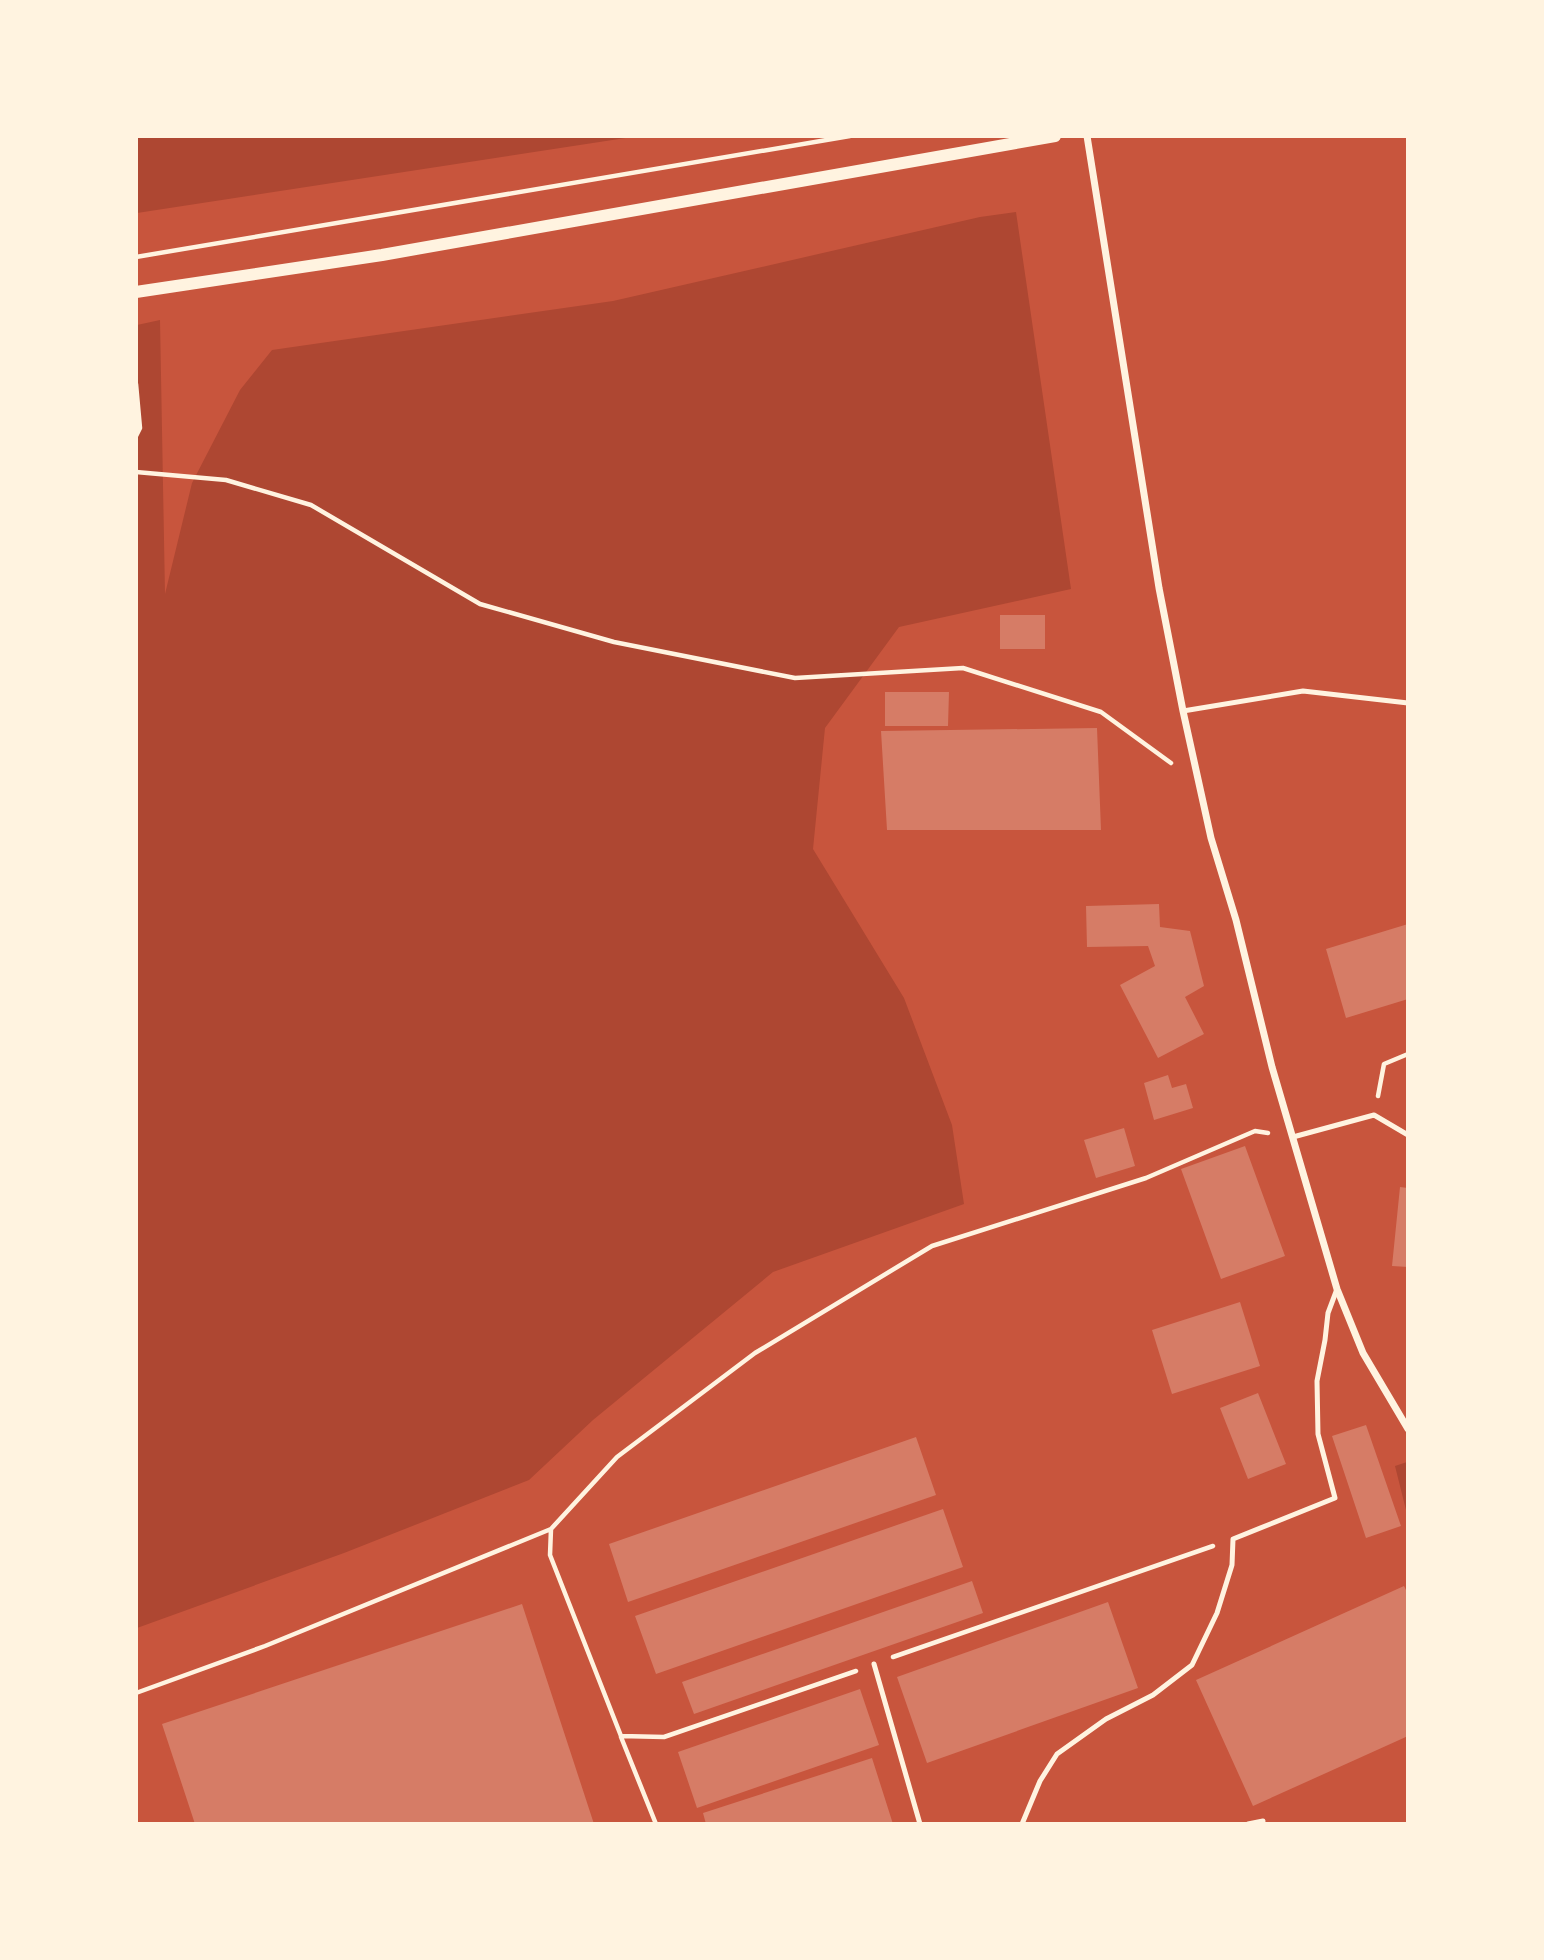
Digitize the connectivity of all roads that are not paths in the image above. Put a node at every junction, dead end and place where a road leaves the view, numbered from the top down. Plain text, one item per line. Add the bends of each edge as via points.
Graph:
1 (1055, 136) edge
2 (1087, 136) edge
3 (136, 292) edge
4 (1408, 703) edge
5 (1183, 711) junction
6 (1408, 1135) edge
7 (1293, 1137) junction
8 (1336, 1289) junction
9 (1408, 1429) edge
10 (874, 1664) road end
11 (1263, 1821) dead end
12 (920, 1824) edge
13 (1022, 1824) edge
14 (1248, 1824) edge

1 - 3 street via 382,255
2 - 5 street
4 - 5 lane via 1303,691
5 - 7 street via 1211,838
6 - 7 lane via 1374,1115
7 - 8 street
8 - 9 street via 1363,1353
8 - 13 lane via 1317,1381 1318,1434 1335,1498 1233,1539 1232,1565 1217,1613 1192,1665 1153,1695 1106,1719 1057,1754
10 - 12 lane
11 - 14 lane

